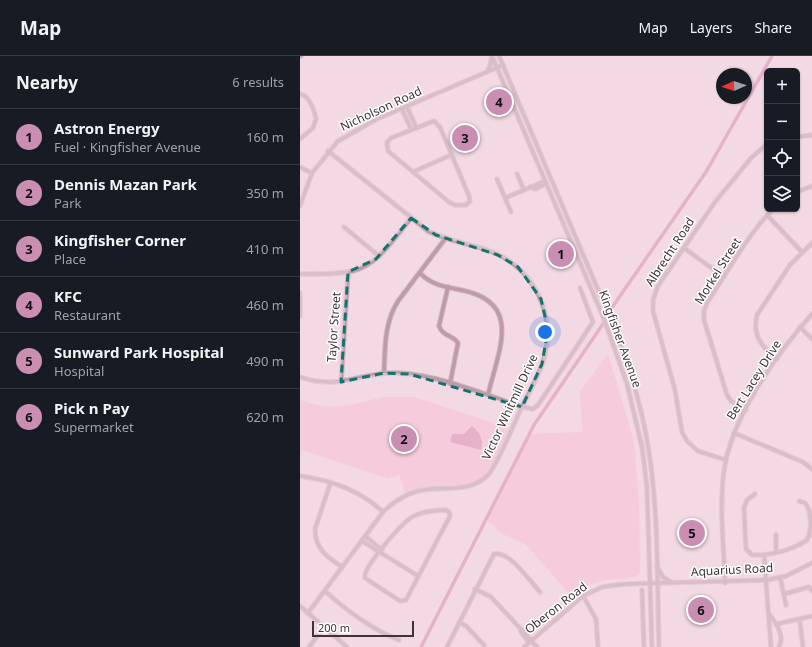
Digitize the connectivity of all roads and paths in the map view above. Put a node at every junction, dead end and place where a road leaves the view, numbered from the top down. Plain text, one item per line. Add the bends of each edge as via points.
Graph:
1 (492, 56) edge
2 (499, 56) edge
3 (503, 65) junction
4 (497, 68) junction
5 (486, 72) junction
6 (300, 94) edge
7 (407, 107) junction
8 (402, 109) junction
9 (416, 127) junction
10 (411, 129) junction
11 (812, 135) edge
12 (800, 137) edge
13 (300, 139) edge
14 (764, 147) edge
15 (328, 151) junction
16 (451, 155) junction
17 (300, 167) edge
18 (413, 172) junction
19 (312, 173) junction
20 (517, 174) dead end
21 (497, 179) dead end
22 (546, 183) junction
23 (812, 186) edge
24 (524, 190) junction
25 (800, 191) edge
26 (505, 198) junction
27 (300, 206) edge
28 (511, 212) dead end
29 (770, 212) edge
30 (767, 215) junction
31 (411, 218) junction
32 (344, 227) dead end
33 (444, 239) junction
34 (812, 242) edge
35 (684, 248) junction
36 (801, 251) junction
37 (379, 256) junction
38 (348, 272) junction
39 (420, 273) junction
40 (300, 274) edge
41 (724, 277) junction
42 (448, 287) junction
43 (580, 288) dead end
44 (300, 293) edge
45 (812, 314) edge
46 (300, 316) edge
47 (800, 327) junction
48 (812, 339) edge
49 (777, 359) junction
50 (384, 373) junction
51 (300, 376) edge
52 (341, 382) junction
53 (450, 384) junction
54 (488, 395) junction
55 (522, 407) junction
56 (746, 410) junction
57 (734, 433) junction
58 (726, 460) junction
59 (812, 469) edge
60 (300, 476) edge
61 (330, 484) junction
62 (755, 494) dead end
63 (798, 501) dead end
64 (383, 512) junction
65 (811, 520) edge
66 (776, 535) dead end
67 (365, 536) junction
68 (362, 541) junction
69 (382, 552) junction
70 (776, 552) junction
71 (764, 555) junction
72 (656, 564) junction
73 (812, 564) edge
74 (342, 568) junction
75 (418, 576) junction
76 (780, 577) junction
77 (767, 580) junction
78 (674, 583) junction
79 (725, 583) junction
80 (650, 584) junction
81 (657, 584) junction
82 (475, 589) junction
83 (642, 590) dead end
84 (325, 591) junction
85 (812, 591) edge
86 (540, 592) dead end
87 (784, 594) junction
88 (583, 596) junction
89 (786, 605) dead end
90 (300, 606) edge
91 (308, 613) junction
92 (768, 613) junction
93 (812, 616) edge
94 (460, 622) junction
95 (800, 623) dead end
96 (777, 624) junction
97 (324, 627) junction
98 (399, 640) dead end
99 (531, 641) junction
100 (484, 645) dead end
101 (309, 647) edge
102 (347, 647) edge
103 (447, 647) edge
104 (524, 647) edge
105 (537, 647) edge
106 (598, 647) edge
107 (644, 647) edge
108 (652, 647) edge
109 (659, 647) edge
110 (770, 647) edge
111 (779, 647) edge
112 (803, 647) edge

1 - 4 street, Kingfisher Avenue
1 - 5 street
2 - 3 street, Kingfisher Avenue
3 - 4 street, Nicholson Road
3 - 72 street, Kingfisher Avenue via 627,362 648,445 654,497
4 - 5 street, Nicholson Road
4 - 22 street, Kingfisher Avenue
5 - 7 street, Nicholson Road
6 - 13 street via 309,100 316,119 313,128
7 - 8 street, Nicholson Road
7 - 9 street
8 - 10 street
8 - 15 street, Nicholson Road via 360,127 338,140
9 - 10 street
9 - 16 street via 436,122
10 - 18 street via 391,138 387,145 390,154
11 - 12 street
14 - 35 street, Albrecht Road via 751,158 719,197
15 - 19 street, Nicholson Road
15 - 31 street, Victor Whitmill Drive
16 - 18 street
16 - 18 street via 470,196 470,201 466,205 449,202
17 - 19 street
19 - 27 street, Nicholson Road
20 - 24 street
21 - 26 street
22 - 24 street via 535,189 530,187
22 - 80 street, Kingfisher Avenue via 614,343 632,402 646,477
23 - 25 street
24 - 26 street
26 - 28 street
29 - 30 street, Morkel Street
30 - 36 street
30 - 41 street, Morkel Street
31 - 33 street, Victor Whitmill Drive
31 - 37 street
32 - 37 street
33 - 39 street
33 - 55 street, Victor Whitmill Drive via 488,251 506,259 525,274 541,299 547,321 547,344 542,364
34 - 36 street
35 - 41 street
35 - 58 street, Albrecht Road via 656,290 652,304 653,315 675,390 684,437 698,451
36 - 49 street via 786,269 757,315 756,330 761,344
37 - 38 street via 363,267
38 - 40 street
38 - 52 street, Taylor Street
39 - 42 street via 430,282
39 - 50 street via 392,312 386,337
41 - 56 street, Morkel Street via 706,306 704,317 727,395 731,401
42 - 53 street via 439,326 443,334 458,343
42 - 54 street via 474,292 486,298 495,306 501,318 503,333
43 - 55 street via 592,317 591,325 536,407
44 - 46 street
45 - 47 street, Bert Lacey Drive
47 - 48 street
47 - 49 street, Bert Lacey Drive
49 - 56 street, Bert Lacey Drive
50 - 52 street
50 - 53 street via 408,374
51 - 52 street via 321,382
53 - 54 street
54 - 55 street
55 - 64 street, Victor Whitmill Drive via 491,470 481,481 464,488 418,491 400,499
56 - 57 street, Bert Lacey Drive
57 - 58 street, Bert Lacey Drive
57 - 59 street via 803,462
58 - 79 street, Bert Lacey Drive via 723,482
60 - 61 street
61 - 64 street via 363,496
61 - 74 street via 315,536 320,550
62 - 71 street via 747,500 744,508 745,546 750,554
63 - 65 street via 808,506
64 - 67 street, Victor Whitmill Drive
65 - 70 street via 807,540
66 - 70 street
67 - 68 street, Victor Whitmill Drive
67 - 69 street
68 - 69 street
68 - 74 street, Victor Whitmill Drive
69 - 75 street
69 - 75 street via 364,576 400,601 404,602 407,599
69 - 75 street via 396,531 411,518 433,511 449,512 449,518
70 - 71 street
71 - 77 street
72 - 78 street via 663,577
72 - 81 street, Kingfisher Avenue
73 - 76 street, Aquarius Road
74 - 84 street, Victor Whitmill Drive
76 - 77 street, Aquarius Road
76 - 87 street
77 - 79 street, Aquarius Road
77 - 92 street
78 - 79 street, Aquarius Road
78 - 81 street, Aquarius Road
80 - 81 street, Aquarius Road
80 - 88 street, Oberon Road via 609,585
80 - 108 street, Kingfisher Avenue
81 - 109 street, Kingfisher Avenue
82 - 86 street via 494,554 499,553 511,559
82 - 94 street
82 - 99 street via 491,597
83 - 107 street
84 - 91 street, Victor Whitmill Drive
84 - 98 street via 348,611
85 - 87 street via 807,587
87 - 89 street
88 - 99 street, Oberon Road
88 - 106 street via 596,619
90 - 91 street
91 - 97 street
92 - 96 street
92 - 110 street
93 - 96 street
94 - 100 street
94 - 103 street
95 - 112 street
96 - 111 street
97 - 101 street
97 - 102 street
99 - 104 street, Oberon Road
99 - 105 street

